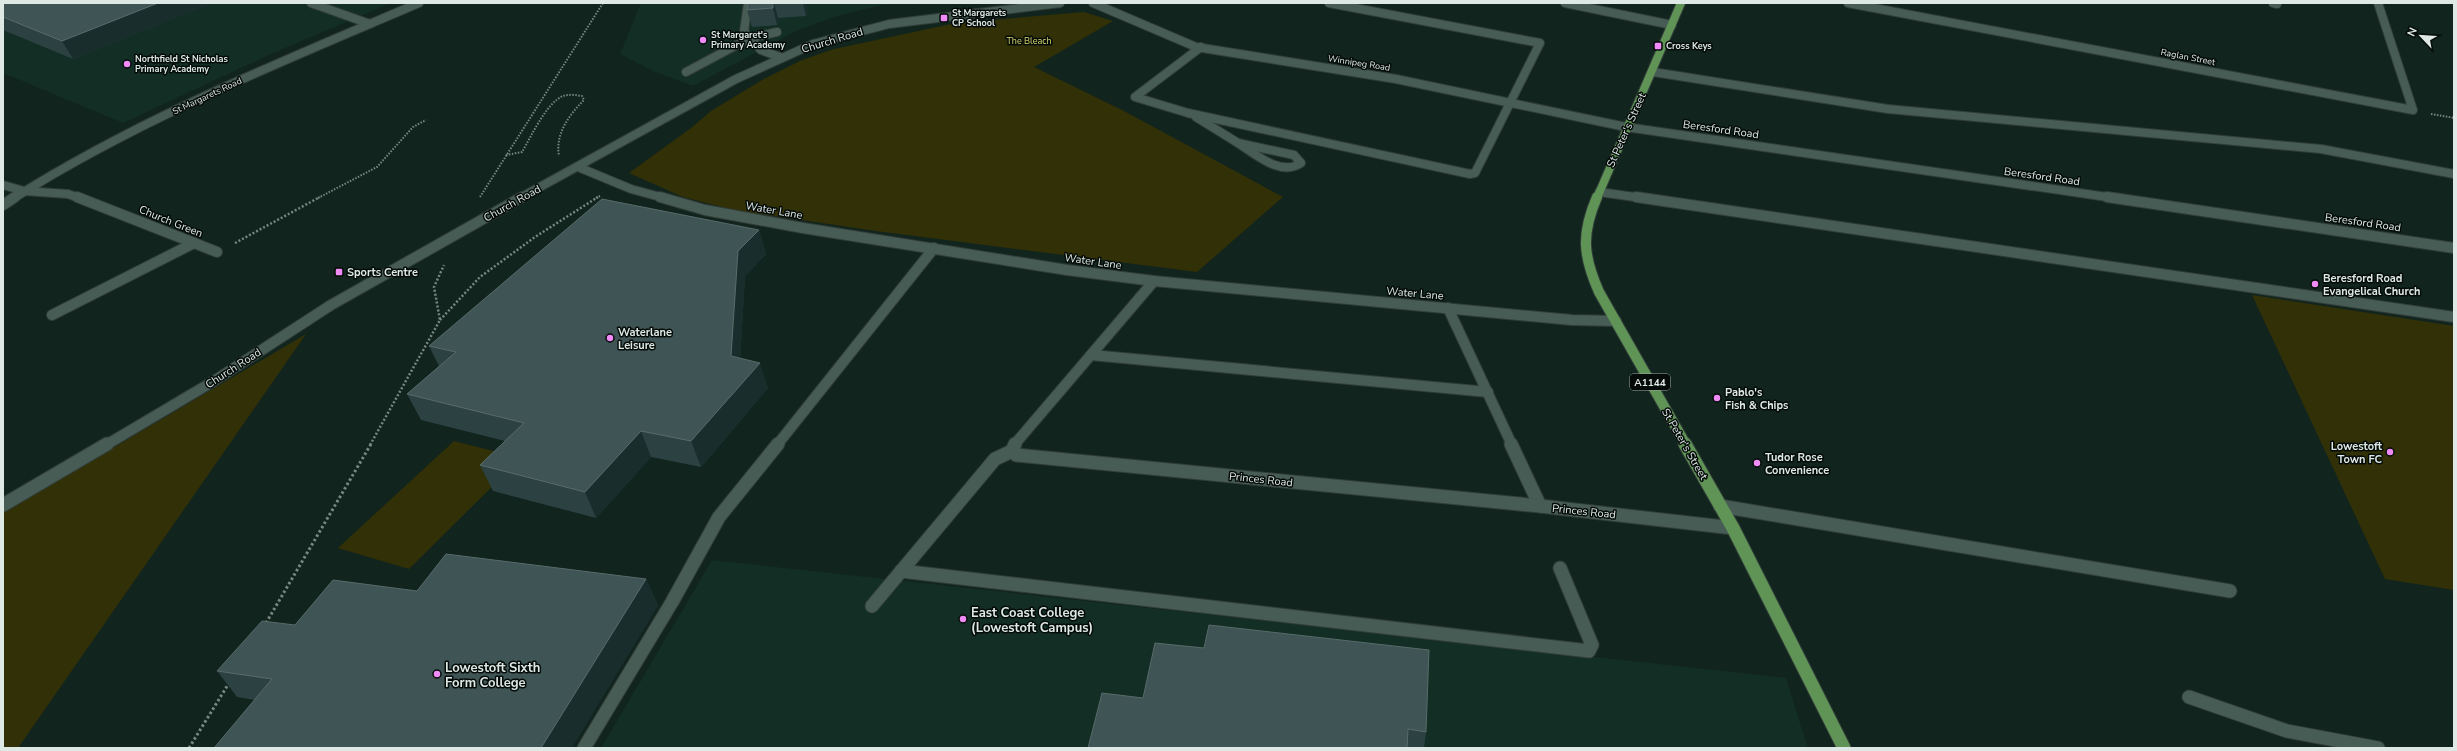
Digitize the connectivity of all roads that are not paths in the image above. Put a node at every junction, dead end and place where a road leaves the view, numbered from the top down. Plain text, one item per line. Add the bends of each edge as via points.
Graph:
1 (312, 3) edge
2 (419, 3) edge
3 (748, 3) edge
4 (1060, 3) edge
5 (1093, 3) edge
6 (1329, 3) edge
7 (1565, 3) edge
8 (1682, 3) edge
9 (1848, 3) edge
10 (2378, 3) edge
11 (370, 24) junction
12 (1672, 25) junction
13 (777, 32) dead end
14 (750, 38) junction
15 (1201, 47) junction
16 (780, 57) junction
17 (686, 72) dead end
18 (1653, 72) junction
19 (1510, 103) junction
20 (1188, 112) junction
21 (1626, 127) junction
22 (1237, 143) junction
23 (578, 167) junction
24 (2454, 174) edge
25 (3, 185) edge
26 (24, 191) junction
27 (1599, 192) junction
28 (3, 206) edge
29 (194, 243) junction
30 (934, 248) junction
31 (2454, 248) edge
32 (217, 252) road end
33 (1154, 281) junction
34 (1448, 308) junction
35 (52, 315) dead end
36 (2454, 317) edge
37 (1616, 321) junction
38 (1091, 355) junction
39 (1488, 392) junction
40 (1012, 451) junction
41 (3, 505) edge
42 (1540, 506) junction
43 (1720, 506) junction
44 (1733, 528) junction
45 (1560, 568) dead end
46 (901, 571) junction
47 (2230, 591) dead end
48 (872, 606) dead end
49 (2189, 697) dead end
50 (584, 748) edge
51 (1844, 748) edge
52 (2378, 748) edge

1 - 11 street
2 - 11 street, St Margarets Road
3 - 14 street via 744,31
4 - 16 street, Church Road via 894,23 833,37
5 - 15 street, Winnipeg Road via 1184,43
6 - 19 street via 1537,41 1540,44
7 - 12 street
8 - 12 main road, St Peter's Street / A1144
9 - 10 street, Raglan Street via 2412,110
11 - 26 street, St Margarets Road via 155,120
12 - 18 main road, St Peter's Street / A1144
13 - 14 street
14 - 16 street via 761,50
14 - 17 street
15 - 19 street, Winnipeg Road via 1396,79
15 - 20 street via 1135,96
16 - 23 street, Church Road
18 - 21 main road, St Peter's Street / A1144
18 - 24 street via 1888,109 2321,149
19 - 20 street via 1474,173 1470,174
19 - 21 street, Winnipeg Road
20 - 22 street
21 - 27 main road, St Peter's Street / A1144
21 - 31 street, Beresford Road
22 - 22 street via 1277,167 1297,167 1300,163 1294,156
23 - 30 street, Water Lane via 620,184 705,210
23 - 41 street, Church Road, bridge via 331,305 214,381
25 - 26 street, Church Green
26 - 28 street, St Margarets Road
26 - 29 street, Church Green via 68,194
27 - 36 street
27 - 37 main road, St Peter's Street / A1144 via 1588,218 1584,239 1586,262 1599,292
29 - 32 street, Church Green
29 - 35 street
30 - 33 street, Water Lane
30 - 50 street via 719,517 672,602
33 - 34 street, Water Lane
33 - 38 street
34 - 37 street, Water Lane via 1572,320
34 - 39 street
37 - 43 main road, St Peter's Street / A1144
38 - 39 street
38 - 40 street via 1013,446
39 - 42 street
40 - 42 street, Princes Road via 1016,455
40 - 46 street via 994,459
42 - 44 street, Princes Road
43 - 44 main road, St Peter's Street / A1144
43 - 47 street
44 - 51 main road, St Peter's Street / A1144
45 - 46 street via 1592,645 1589,651
46 - 48 street
49 - 52 street via 2287,731

